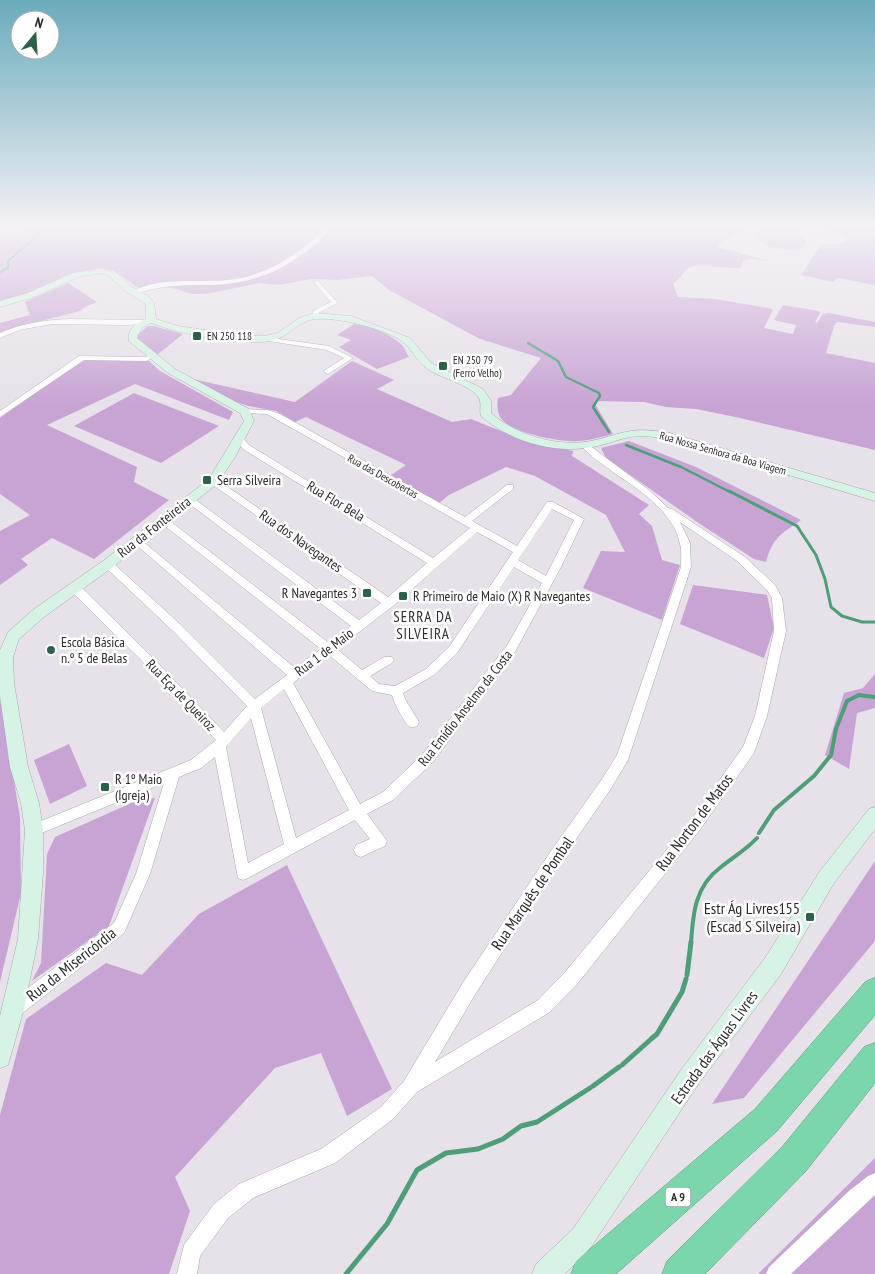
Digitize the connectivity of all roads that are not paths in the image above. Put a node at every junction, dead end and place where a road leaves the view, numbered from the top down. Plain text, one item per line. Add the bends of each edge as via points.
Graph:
1 (50, 286) edge
2 (125, 286) edge
3 (155, 286) edge
4 (321, 286) edge
5 (136, 292) junction
6 (0, 304) edge
7 (315, 316) junction
8 (148, 321) junction
9 (0, 336) edge
10 (264, 339) junction
11 (151, 357) junction
12 (328, 372) dead end
13 (245, 411) junction
14 (0, 415) edge
15 (239, 439) junction
16 (585, 445) junction
17 (213, 481) junction
18 (510, 487) dead end
19 (875, 497) edge
20 (190, 500) junction
21 (660, 507) junction
22 (163, 520) junction
23 (465, 522) junction
24 (475, 528) junction
25 (137, 541) junction
26 (519, 551) junction
27 (513, 562) junction
28 (434, 563) junction
29 (108, 564) junction
30 (548, 582) junction
31 (75, 588) junction
32 (388, 603) junction
33 (359, 626) junction
34 (329, 649) junction
35 (3, 657) edge
36 (388, 660) dead end
37 (361, 676) junction
38 (290, 677) junction
39 (397, 691) junction
40 (254, 706) junction
41 (413, 722) dead end
42 (221, 742) junction
43 (173, 774) junction
44 (358, 813) junction
45 (875, 815) edge
46 (34, 830) junction
47 (292, 848) junction
48 (361, 850) dead end
49 (875, 992) edge
50 (13, 1009) junction
51 (0, 1057) edge
52 (875, 1058) edge
53 (410, 1087) junction
54 (875, 1183) edge
55 (187, 1274) edge
56 (546, 1274) edge
57 (589, 1274) edge
58 (680, 1274) edge
59 (776, 1274) edge

1 - 6 main road
2 - 5 main road
3 - 5 street
4 - 7 street via 335,303 320,308
5 - 8 main road via 150,303
7 - 10 main road, Rua Nossa Senhora da Boa Viagem via 302,320 281,335
7 - 16 main road, Rua Nossa Senhora da Boa Viagem via 348,318 407,340 428,365 479,390 485,397 486,414 492,421 517,434 558,444
8 - 9 street via 55,322 16,329
8 - 10 main road, Rua Nossa Senhora da Boa Viagem via 192,331
8 - 11 main road via 132,339
10 - 12 street via 329,348 349,358
11 - 13 main road via 183,380
11 - 14 street via 82,358
13 - 15 main road, Rua da Fonteireira via 249,421
13 - 23 street, Rua das Descobertas via 268,412 277,416
15 - 17 main road, Rua da Fonteireira
15 - 28 street, Rua Flor Bela via 246,447
16 - 19 main road, Rua Nossa Senhora da Boa Viagem via 633,434 666,435
16 - 21 street, Rua Marquês de Pombal
17 - 20 main road, Rua da Fonteireira
17 - 32 street, Rua dos Navegantes
18 - 23 street
20 - 22 main road, Rua da Fonteireira
20 - 33 street
21 - 53 street, Rua Marquês de Pombal via 674,521 685,543 683,563 623,756 601,780 515,911 431,1042
21 - 53 street, Rua Norton de Matos via 741,559 777,598 780,631 761,716 749,749 694,827 572,977 544,1006
22 - 25 main road, Rua da Fonteireira
22 - 34 street
23 - 24 street, Rua das Descobertas
24 - 26 street, Rua das Descobertas
24 - 28 street, Rua 1 de Maio
25 - 29 main road, Rua da Fonteireira
25 - 38 street
26 - 27 street
26 - 30 street, Rua Emídio Anselmo da Costa via 550,504 579,519
27 - 30 street
27 - 39 street via 453,650 430,672
28 - 32 street, Rua 1 de Maio
29 - 31 main road, Rua da Fonteireira
29 - 40 street
30 - 44 street, Rua Emídio Anselmo da Costa via 494,674 428,758 390,799
31 - 35 main road, Rua da Fonteireira via 18,630
31 - 42 street, Rua Eça de Queiroz via 144,656
32 - 33 street, Rua 1 de Maio
33 - 34 street, Rua 1 de Maio
34 - 37 street
34 - 38 street, Rua 1 de Maio
35 - 46 main road via 19,767
36 - 37 street
37 - 39 street via 376,688
38 - 40 street, Rua 1 de Maio
38 - 44 street
39 - 41 street
40 - 42 street, Rua 1 de Maio
40 - 47 street
42 - 43 street, Rua 1 de Maio via 196,764
42 - 47 street, Rua Emídio Anselmo da Costa via 242,873
43 - 46 street, Rua 1 de Maio
43 - 50 street, Rua da Misericórdia via 144,874 119,928
44 - 47 street, Rua Emídio Anselmo da Costa
44 - 48 street via 380,840
45 - 56 main road, Estrada das Águas Livres via 827,878 773,966 690,1078 582,1238
46 - 50 main road via 28,939
49 - 57 highway, A 9 via 766,1120
50 - 51 main road
52 - 58 highway via 794,1159
53 - 55 street, Rua Marquês de Pombal via 388,1113 328,1156 246,1191 221,1211 191,1252
54 - 59 street

